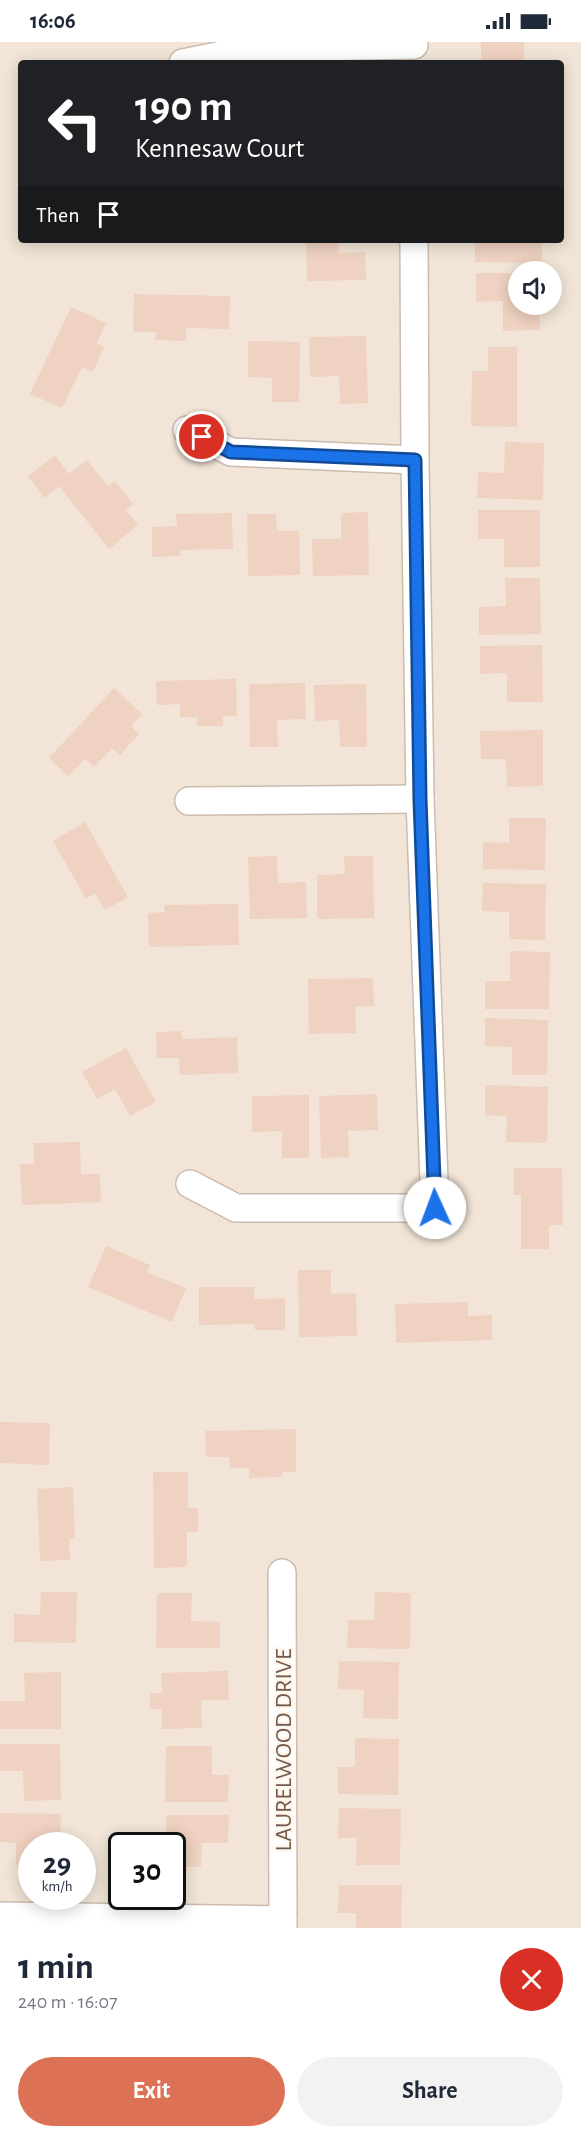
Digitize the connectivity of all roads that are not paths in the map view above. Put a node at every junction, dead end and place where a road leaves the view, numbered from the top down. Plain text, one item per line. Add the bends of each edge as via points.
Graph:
1 (414, 50) edge
2 (198, 60) edge
3 (414, 243) edge
4 (187, 430) dead end
5 (415, 460) junction
6 (420, 800) junction
7 (189, 801) dead end
8 (190, 1184) dead end
9 (282, 1573) dead end
10 (0, 1916) edge
11 (283, 1924) edge

1 - 2 street via 256,48
3 - 5 street
4 - 5 street via 231,452
5 - 6 street
6 - 7 street
6 - 8 street via 435,1208 236,1208
9 - 11 street, LAURELWOOD DRIVE
10 - 11 street

